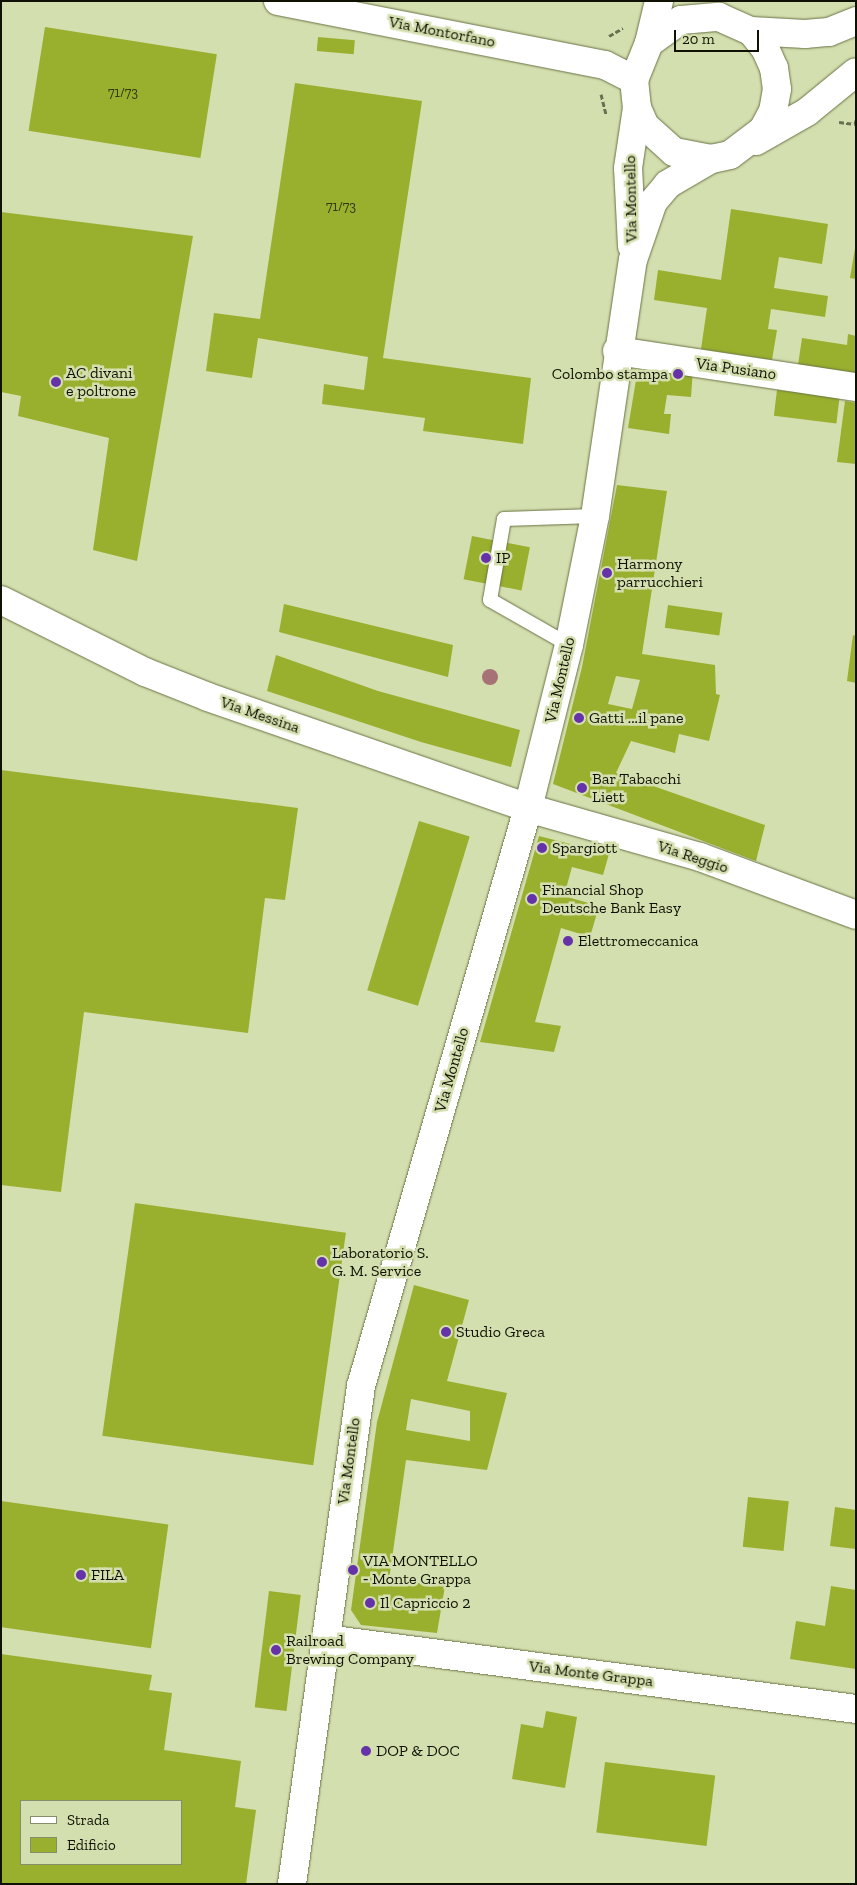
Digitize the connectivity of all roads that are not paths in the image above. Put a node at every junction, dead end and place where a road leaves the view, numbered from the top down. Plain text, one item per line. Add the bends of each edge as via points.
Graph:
1 (278, 1) edge
2 (659, 1) edge
3 (715, 9) edge
4 (856, 21) edge
5 (751, 32) junction
6 (641, 60) junction
7 (856, 72) edge
8 (637, 108) junction
9 (748, 146) junction
10 (711, 159) junction
11 (633, 260) junction
12 (617, 351) junction
13 (856, 387) edge
14 (595, 516) junction
15 (1, 600) edge
16 (569, 644) junction
17 (528, 808) junction
18 (856, 914) edge
19 (326, 1639) junction
20 (856, 1709) edge
21 (292, 1884) edge

1 - 6 street, Via Montorfano via 605,65
2 - 6 street
3 - 5 street
3 - 6 street via 681,20
4 - 5 street via 813,33 781,36
5 - 9 street via 765,48 774,68 777,89 773,110 763,130
6 - 8 street
7 - 9 street via 807,112
8 - 10 street via 658,141 692,158
8 - 11 street, Via Montello via 628,168
9 - 10 street
10 - 11 street, Via Montello via 668,184 654,202
11 - 12 street, Via Montello
12 - 13 street, Via Pusiano
12 - 14 street, Via Montello
14 - 16 street, Via Montello
14 - 16 lane via 504,519 490,600
15 - 17 street, Via Messina via 145,672
16 - 17 street, Via Montello
17 - 18 street, Via Reggio via 700,857
17 - 19 street, Via Montello via 361,1386
19 - 20 street, Via Monte Grappa
19 - 21 street, Via Montello

